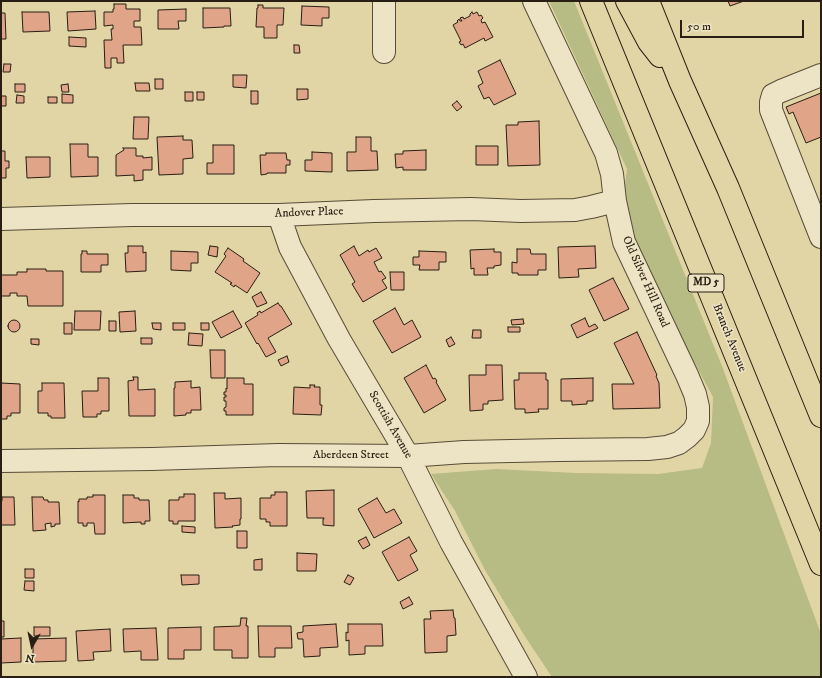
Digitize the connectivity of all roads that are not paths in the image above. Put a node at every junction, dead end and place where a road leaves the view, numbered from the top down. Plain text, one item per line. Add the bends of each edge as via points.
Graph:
1 (384, 1) edge
2 (534, 1) edge
3 (591, 1) edge
4 (627, 1) edge
5 (648, 1) edge
6 (384, 52) dead end
7 (821, 75) edge
8 (680, 81) junction
9 (615, 201) junction
10 (816, 210) edge
11 (279, 215) junction
12 (1, 219) edge
13 (821, 237) edge
14 (821, 416) edge
15 (694, 430) joint
16 (408, 456) junction
17 (1, 461) edge
18 (821, 564) edge
19 (526, 677) edge

1 - 6 street
2 - 9 street, Old Silver Hill Road via 606,153 612,174
3 - 18 highway, Branch Avenue / MD 5
4 - 8 highway via 649,42
5 - 8 highway
7 - 10 street via 773,95 771,102 771,110
8 - 14 highway via 728,188
9 - 11 street, Andover Place via 575,210 404,210
9 - 15 street, Old Silver Hill Road via 624,242 695,394 699,415
10 - 13 street
11 - 12 street, Andover Place via 132,215
11 - 16 street, Scottish Avenue via 290,247 339,339
15 - 16 street, Aberdeen Street via 679,443 648,449 464,452
16 - 17 street, Aberdeen Street via 278,455
16 - 19 street, Scottish Avenue via 451,542

